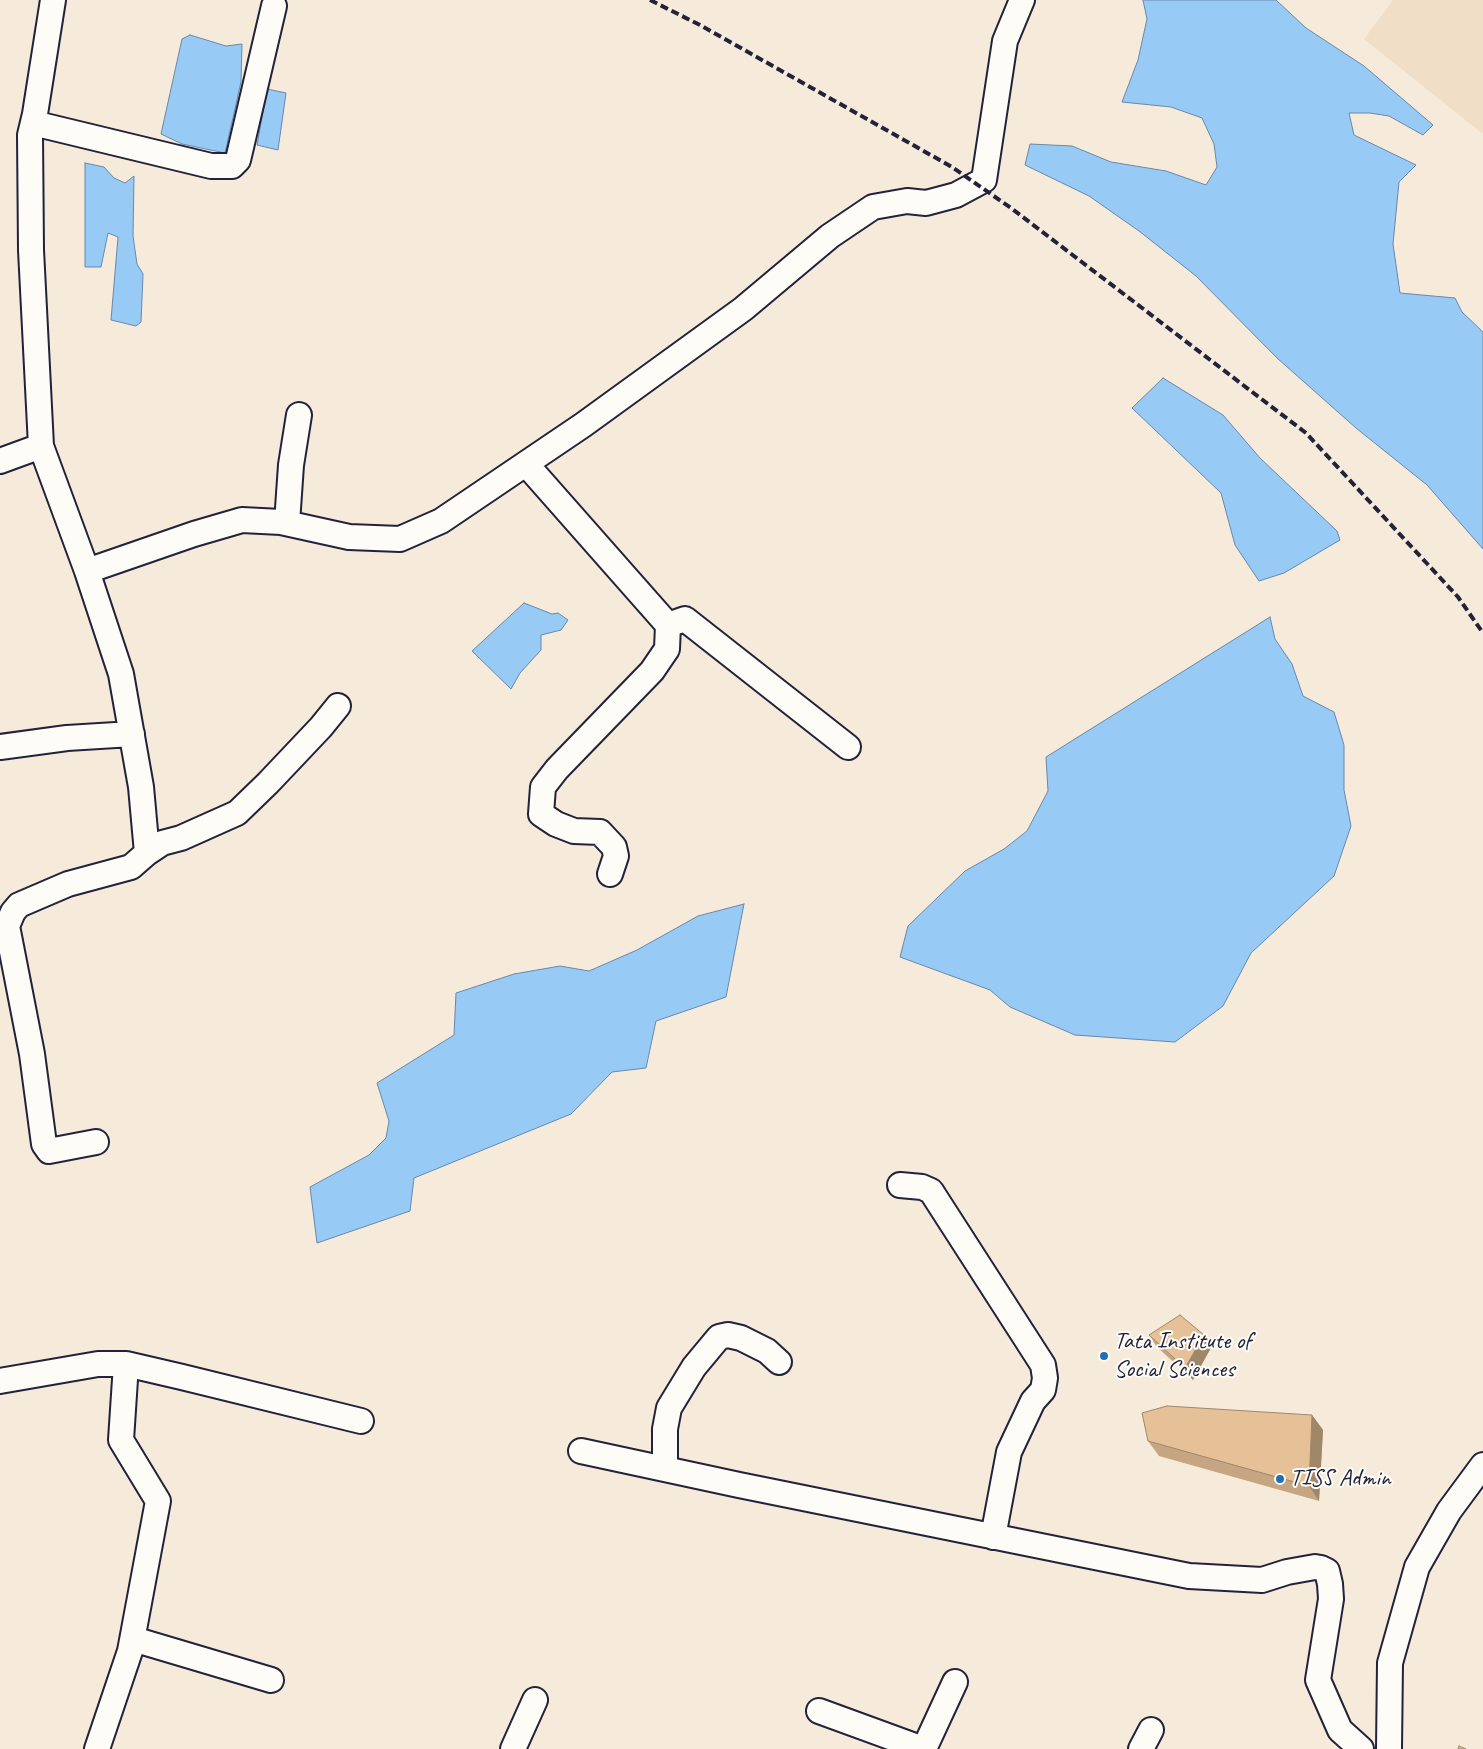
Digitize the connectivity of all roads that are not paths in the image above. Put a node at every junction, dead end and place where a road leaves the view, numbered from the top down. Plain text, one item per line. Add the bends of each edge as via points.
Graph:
1 (53, 0) edge
2 (1022, 0) edge
3 (274, 6) dead end
4 (33, 123) junction
5 (299, 415) dead end
6 (41, 446) junction
7 (0, 461) edge
8 (526, 464) junction
9 (287, 523) junction
10 (87, 571) junction
11 (668, 625) junction
12 (338, 706) dead end
13 (132, 734) junction
14 (0, 747) edge
15 (848, 747) dead end
16 (147, 852) junction
17 (610, 874) dead end
18 (96, 1142) dead end
19 (900, 1185) dead end
20 (779, 1362) dead end
21 (126, 1364) junction
22 (0, 1381) edge
23 (361, 1421) dead end
24 (581, 1451) dead end
25 (1483, 1465) edge
26 (664, 1469) junction
27 (993, 1537) junction
28 (133, 1639) junction
29 (272, 1680) dead end
30 (955, 1682) dead end
31 (535, 1700) dead end
32 (819, 1711) dead end
33 (97, 1749) edge
34 (513, 1749) edge
35 (924, 1749) edge
36 (1361, 1749) edge
37 (1390, 1749) edge

1 - 4 street
2 - 8 street via 1005,41 984,180 948,197 873,207 830,236 743,309
3 - 4 street via 238,160 232,166 211,166
4 - 6 street via 30,135 31,250
5 - 9 street
6 - 7 street
6 - 10 street
8 - 9 street via 441,521 400,539 349,537
8 - 11 street
9 - 10 street via 242,520
10 - 13 street via 121,674
11 - 15 street via 685,619
11 - 17 street via 667,649 652,670 543,787 541,814 574,831 600,832 614,847 616,856
12 - 16 street via 237,813
13 - 14 street
13 - 16 street
16 - 18 street via 131,867 68,884 19,905 7,926 32,1054 44,1144 49,1151
19 - 27 street via 931,1191 1043,1365 1043,1390 1033,1401 1009,1452
20 - 26 street via 768,1351 741,1338 719,1337 694,1367 669,1408
21 - 22 street via 98,1364
21 - 23 street
21 - 28 street via 121,1440 158,1501
24 - 26 street
25 - 37 street via 1449,1511 1417,1567 1390,1663
26 - 27 street
27 - 36 street via 1189,1576 1262,1580 1315,1566 1327,1571 1331,1599 1318,1680 1340,1730
28 - 29 street
28 - 33 street
30 - 35 street
31 - 34 street
32 - 35 street

